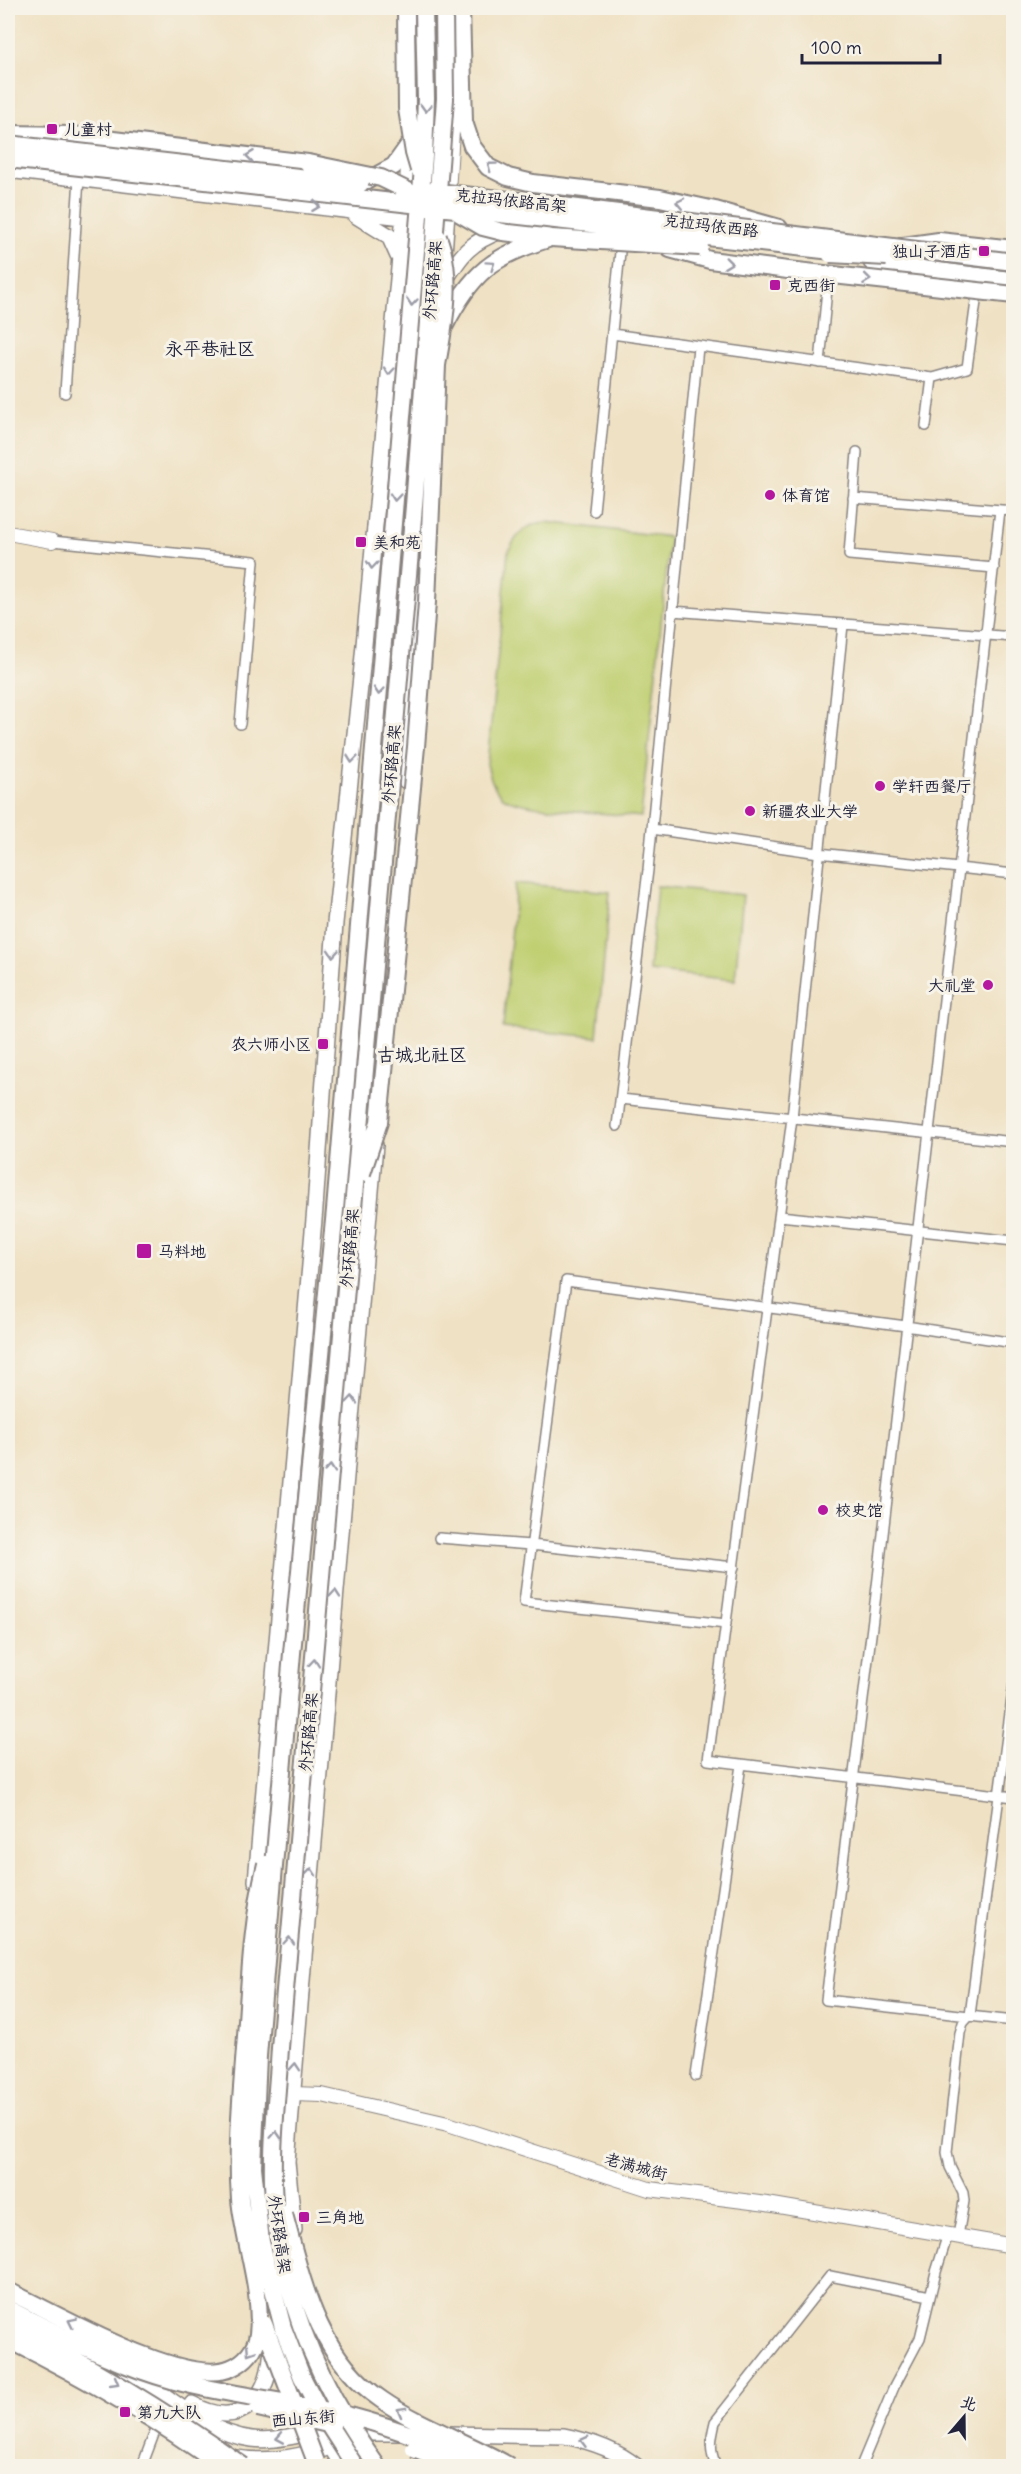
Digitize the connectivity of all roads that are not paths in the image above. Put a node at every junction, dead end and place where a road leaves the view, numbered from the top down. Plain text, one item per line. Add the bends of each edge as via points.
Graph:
1 (406, 8) edge
2 (413, 8) edge
3 (424, 8) edge
4 (444, 8) edge
5 (454, 8) edge
6 (461, 8) edge
7 (8, 134) edge
8 (8, 143) edge
9 (409, 145) junction
10 (8, 159) edge
11 (8, 170) edge
12 (79, 178) junction
13 (364, 182) junction
14 (406, 187) junction
15 (448, 192) junction
16 (344, 210) junction
17 (404, 217) junction
18 (446, 221) junction
19 (514, 226) junction
20 (611, 233) junction
21 (551, 238) junction
22 (818, 238) junction
23 (1014, 249) edge
24 (620, 252) dead end
25 (886, 253) junction
26 (400, 259) junction
27 (1014, 261) edge
28 (1014, 273) edge
29 (980, 276) junction
30 (1014, 280) edge
31 (441, 286) junction
32 (827, 289) dead end
33 (1014, 295) edge
34 (444, 328) junction
35 (612, 334) junction
36 (698, 347) junction
37 (819, 363) junction
38 (932, 378) junction
39 (65, 393) dead end
40 (926, 426) dead end
41 (857, 452) dead end
42 (853, 498) junction
43 (1000, 510) junction
44 (594, 511) dead end
45 (1014, 511) edge
46 (8, 533) edge
47 (52, 541) joint
48 (994, 568) junction
49 (672, 611) junction
50 (843, 625) junction
51 (986, 635) junction
52 (1014, 637) edge
53 (240, 724) dead end
54 (652, 829) junction
55 (819, 852) junction
56 (959, 868) junction
57 (1014, 874) edge
58 (621, 1099) junction
59 (792, 1118) junction
60 (617, 1126) dead end
61 (929, 1133) junction
62 (1014, 1142) edge
63 (353, 1200) junction
64 (780, 1216) junction
65 (917, 1230) junction
66 (1014, 1241) edge
67 (767, 1307) junction
68 (906, 1326) junction
69 (1014, 1343) edge
70 (439, 1538) dead end
71 (531, 1545) junction
72 (734, 1568) junction
73 (726, 1623) junction
74 (1014, 1683) edge
75 (741, 1765) junction
76 (854, 1778) junction
77 (999, 1796) junction
78 (1014, 1797) edge
79 (278, 1817) junction
80 (970, 2015) junction
81 (1014, 2021) edge
82 (696, 2076) dead end
83 (293, 2094) junction
84 (274, 2176) junction
85 (953, 2235) junction
86 (1014, 2246) edge
87 (8, 2290) edge
88 (930, 2296) junction
89 (258, 2301) junction
90 (8, 2307) edge
91 (8, 2325) edge
92 (8, 2341) edge
93 (273, 2345) junction
94 (126, 2369) junction
95 (174, 2381) junction
96 (159, 2421) junction
97 (320, 2432) junction
98 (359, 2434) junction
99 (330, 2447) junction
100 (232, 2463) edge
101 (142, 2466) edge
102 (250, 2466) edge
103 (318, 2466) edge
104 (343, 2466) edge
105 (355, 2466) edge
106 (377, 2466) edge
107 (382, 2466) edge
108 (457, 2466) edge
109 (482, 2466) edge
110 (508, 2466) edge
111 (636, 2466) edge
112 (716, 2466) edge
113 (861, 2466) edge

1 - 21 highway, bridge via 407,109 414,153 430,187 462,216 483,227
2 - 9 street via 414,90
3 -> 79 highway, 外环路高架, bridge via 424,156 336,1198
4 - 63 highway, 外环路高架, bridge via 442,156
5 - 15 street via 456,76
22 -> 6 highway, bridge via 660,198 533,183 508,177 488,166 472,146 464,122
34 -> 7 highway, bridge via 447,266 429,215 408,191 381,178 308,163 71,135
8 - 13 main road, 克拉玛依西路
8 - 22 highway, 克拉玛依路高架, bridge
9 - 13 highway via 394,166
9 - 14 street
10 - 25 highway, 克拉玛依路高架, bridge
11 - 12 main road, 克拉玛依西路
12 -> 16 main road, 克拉玛依西路
12 - 39 street
13 - 14 main road, 克拉玛依西路
14 - 15 main road, 克拉玛依西路
14 - 17 main road
15 - 18 main road
15 - 25 main road, 克拉玛依西路
16 - 17 main road, 克拉玛依西路
16 - 26 main road via 389,236
17 - 18 main road, 克拉玛依西路
17 - 26 main road
18 - 19 main road, 克拉玛依西路
18 - 31 main road
19 - 20 main road, 克拉玛依西路
19 - 31 main road via 481,238 458,260
20 - 29 main road, 克拉玛依西路
20 -> 33 highway, bridge via 710,260
21 - 25 highway, bridge
34 -> 21 highway via 460,295 485,268 516,249
22 - 27 highway, 克拉玛依路高架, bridge
23 - 25 highway via 939,241
24 - 35 street
25 - 27 main road, 克拉玛依西路
25 - 28 highway, 克拉玛依路高架
26 -> 93 main road via 335,923 315,1208 249,1961 246,2174 257,2279
29 - 30 main road, 克拉玛依西路
29 - 38 street via 967,368
83 -> 31 main road via 370,1198 406,849 406,747
32 - 37 street
34 - 63 highway, bridge via 437,365 427,602 416,747 379,1122
35 - 36 street
35 - 44 street
36 - 37 street
36 - 49 street
37 - 38 street
38 - 40 street
41 - 42 street
42 - 43 street
42 - 48 street via 849,555
43 - 45 street
43 - 48 street
46 - 47 street
47 - 53 street via 254,561
48 - 51 street
49 - 50 street
49 - 54 street
50 - 51 street
50 - 55 street
51 - 52 street
51 - 56 street
54 - 55 street
54 - 58 street
55 - 56 street
55 - 59 street
56 - 57 street
56 - 61 street
58 - 59 street
58 - 60 street
59 - 61 street
59 - 64 street
61 - 62 street
61 - 65 street
84 -> 63 highway, 外环路高架, bridge via 280,2048
64 - 65 street
64 - 67 street
65 - 66 street
65 - 68 street
67 - 68 street
67 - 71 street via 566,1281
67 - 72 street
68 - 69 street
68 - 76 street
70 - 71 street
71 - 72 street
71 - 73 street via 524,1602
72 - 73 street
73 - 75 street via 708,1760
74 - 77 street
75 - 76 street
75 - 82 street
76 - 77 street
76 - 80 street via 825,2000
77 - 78 street
77 - 80 street
79 - 89 highway, bridge via 256,1917 239,2145 243,2225
79 - 105 highway, 外环路高架, bridge via 253,2167 261,2242 302,2377
80 - 81 street
80 - 85 street via 960,2033 947,2152 964,2201
83 - 85 street, 老满城街 via 322,2095 448,2124 649,2189
83 - 98 main road via 287,2162 297,2265 322,2367
84 - 106 highway, 外环路高架, bridge via 274,2210 287,2284 305,2337 344,2418
110 -> 84 highway, bridge via 383,2401 343,2364 317,2323
85 - 86 street, 老满城街
85 - 88 street
89 -> 87 highway, bridge via 254,2347 239,2364 215,2372 182,2367 118,2345
88 - 112 street via 830,2276 715,2422 710,2440
88 - 113 street via 920,2338 894,2387
89 - 103 highway, bridge
90 - 94 main road, 西山东街
90 - 95 highway, bridge via 79,2346 124,2366
91 -> 100 highway, bridge via 151,2403
92 - 96 main road, 西山东街
92 - 100 highway, bridge
93 - 94 main road via 269,2372 257,2399 249,2408 227,2416 208,2413
93 - 97 main road
97 -> 94 main road, 西山东街 via 271,2440 230,2433 204,2423
95 - 108 highway, bridge via 242,2404 372,2433
95 - 109 highway, bridge via 348,2416 420,2438
96 - 100 main road, 西山东街
96 - 101 street
97 - 98 main road, 西山东街
97 - 99 main road
98 - 99 main road, 西山东街
98 - 107 main road
111 -> 98 main road via 613,2451 564,2436
99 - 100 main road, 西山东街 via 296,2458
99 - 104 main road
100 - 102 main road

